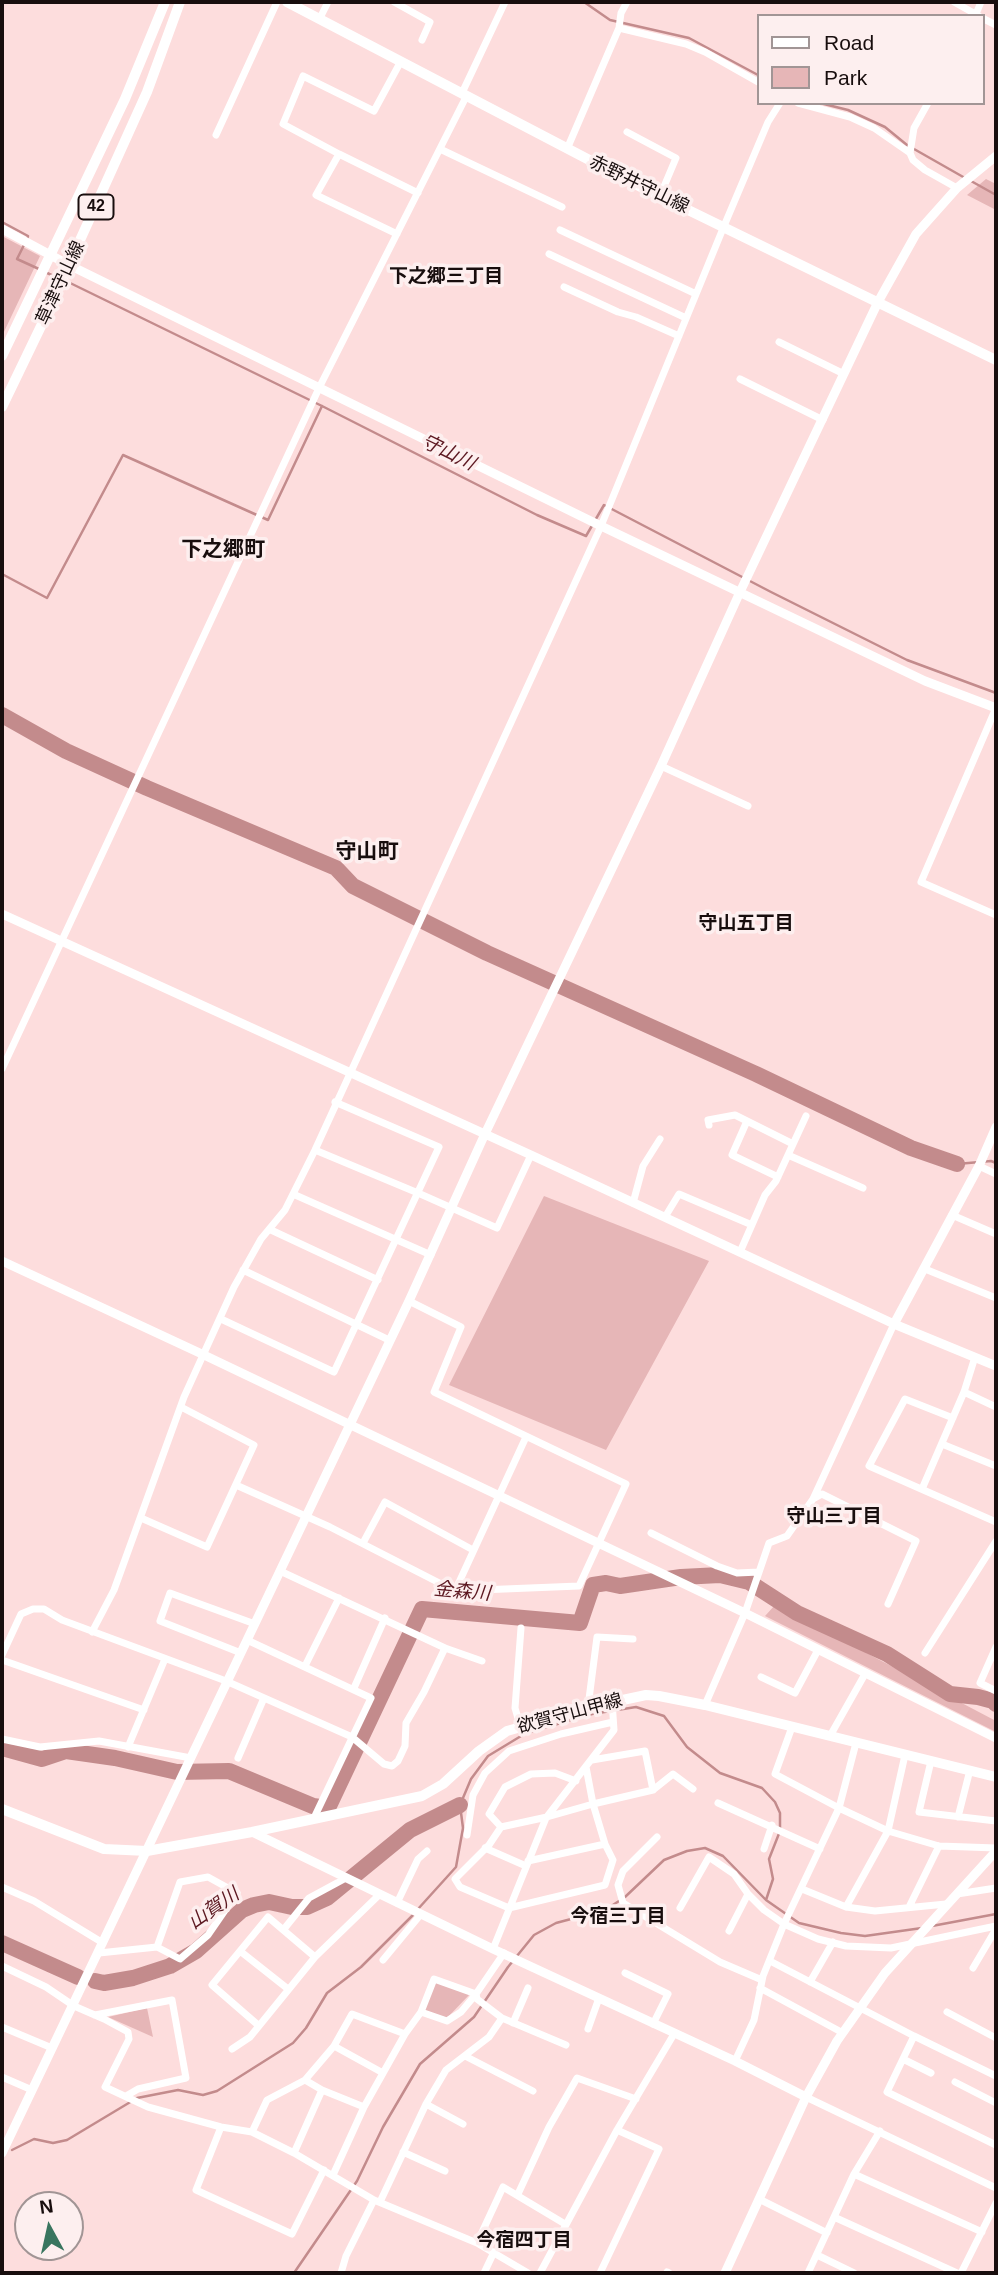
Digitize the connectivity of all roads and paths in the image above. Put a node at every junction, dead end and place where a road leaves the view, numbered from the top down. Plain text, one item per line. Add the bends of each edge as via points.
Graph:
1 (165, 2) edge
2 (180, 2) edge
3 (277, 2) edge
4 (287, 2) edge
5 (328, 2) edge
6 (394, 2) edge
7 (505, 2) edge
8 (627, 2) edge
9 (957, 4) edge
10 (975, 14) edge
11 (320, 18) junction
12 (619, 28) junction
13 (422, 40) dead end
14 (401, 61) junction
15 (757, 81) edge
16 (464, 94) junction
17 (779, 105) edge
18 (811, 105) edge
19 (927, 105) edge
20 (831, 108) edge
21 (627, 132) dead end
22 (216, 135) dead end
23 (440, 149) junction
24 (567, 149) junction
25 (911, 149) junction
26 (339, 154) junction
27 (996, 156) edge
28 (957, 188) junction
29 (418, 193) junction
30 (660, 196) junction
31 (562, 207) dead end
32 (724, 226) junction
33 (2, 229) edge
34 (559, 230) dead end
35 (397, 234) junction
36 (51, 253) junction
37 (549, 254) dead end
38 (69, 265) junction
39 (564, 286) dead end
40 (696, 294) junction
41 (878, 302) junction
42 (687, 318) junction
43 (679, 336) junction
44 (779, 342) dead end
45 (2, 356) edge
46 (996, 360) edge
47 (844, 374) junction
48 (740, 379) dead end
49 (320, 386) junction
50 (2, 407) edge
51 (823, 419) junction
52 (601, 526) junction
53 (740, 592) junction
54 (996, 708) edge
55 (661, 766) junction
56 (748, 806) dead end
57 (2, 914) edge
58 (996, 915) edge
59 (60, 940) junction
60 (2, 1069) edge
61 (349, 1073) junction
62 (335, 1102) junction
63 (806, 1116) dead end
64 (747, 1121) junction
65 (709, 1125) dead end
66 (996, 1126) edge
67 (484, 1136) junction
68 (660, 1139) dead end
69 (793, 1144) junction
70 (315, 1150) junction
71 (531, 1155) junction
72 (788, 1155) junction
73 (979, 1166) junction
74 (996, 1174) edge
75 (778, 1177) junction
76 (863, 1188) dead end
77 (418, 1193) junction
78 (293, 1194) junction
79 (633, 1203) junction
80 (452, 1208) junction
81 (952, 1215) junction
82 (664, 1217) junction
83 (752, 1225) junction
84 (271, 1230) junction
85 (996, 1234) edge
86 (396, 1240) junction
87 (740, 1252) junction
88 (430, 1255) junction
89 (2, 1261) edge
90 (925, 1269) junction
91 (243, 1270) junction
92 (378, 1280) junction
93 (996, 1298) edge
94 (409, 1301) junction
95 (221, 1319) junction
96 (357, 1323) junction
97 (894, 1324) junction
98 (389, 1340) junction
99 (204, 1355) junction
100 (975, 1357) junction
101 (996, 1366) edge
102 (964, 1392) junction
103 (181, 1407) junction
104 (996, 1407) edge
105 (953, 1418) junction
106 (349, 1425) junction
107 (526, 1437) junction
108 (942, 1444) junction
109 (996, 1466) edge
110 (236, 1485) junction
111 (922, 1489) junction
112 (498, 1495) junction
113 (813, 1499) junction
114 (306, 1517) junction
115 (141, 1518) junction
116 (996, 1522) edge
117 (652, 1534) dead end
118 (996, 1541) edge
119 (363, 1543) junction
120 (598, 1543) junction
121 (473, 1550) junction
122 (280, 1571) junction
123 (759, 1572) junction
124 (455, 1591) junction
125 (339, 1598) junction
126 (888, 1604) dead end
127 (745, 1613) junction
128 (385, 1618) junction
129 (255, 1623) junction
130 (521, 1628) dead end
131 (92, 1632) junction
132 (633, 1639) dead end
133 (247, 1640) junction
134 (445, 1647) junction
135 (996, 1647) edge
136 (818, 1650) junction
137 (241, 1653) junction
138 (925, 1653) dead end
139 (2, 1658) edge
140 (166, 1660) junction
141 (482, 1661) dead end
142 (305, 1666) junction
143 (865, 1674) junction
144 (761, 1676) dead end
145 (226, 1681) junction
146 (354, 1688) junction
147 (996, 1691) edge
148 (264, 1698) junction
149 (612, 1701) junction
150 (705, 1705) junction
151 (590, 1707) junction
152 (144, 1710) junction
153 (613, 1723) junction
154 (520, 1725) junction
155 (792, 1727) junction
156 (830, 1736) junction
157 (352, 1737) junction
158 (996, 1738) edge
159 (2, 1739) edge
160 (856, 1743) junction
161 (128, 1747) junction
162 (905, 1755) junction
163 (191, 1758) junction
164 (238, 1758) dead end
165 (931, 1760) junction
166 (588, 1763) junction
167 (970, 1770) junction
168 (996, 1777) edge
169 (576, 1781) junction
170 (693, 1789) dead end
171 (653, 1790) junction
172 (719, 1803) dead end
173 (593, 1804) junction
174 (839, 1808) junction
175 (2, 1809) edge
176 (958, 1816) junction
177 (547, 1817) junction
178 (313, 1820) junction
179 (996, 1821) edge
180 (772, 1825) junction
181 (501, 1827) junction
182 (888, 1831) junction
183 (252, 1832) junction
184 (467, 1835) dead end
185 (657, 1837) dead end
186 (605, 1844) junction
187 (939, 1846) junction
188 (485, 1848) junction
189 (764, 1849) dead end
190 (820, 1849) junction
191 (996, 1850) edge
192 (146, 1851) junction
193 (427, 1851) dead end
194 (527, 1863) junction
195 (346, 1878) junction
196 (2, 1887) edge
197 (996, 1888) edge
198 (802, 1889) junction
199 (748, 1894) junction
200 (956, 1894) junction
201 (379, 1895) junction
202 (397, 1903) junction
203 (946, 1904) junction
204 (846, 1907) junction
205 (909, 1907) junction
206 (509, 1908) junction
207 (680, 1908) dead end
208 (421, 1914) junction
209 (785, 1923) junction
210 (996, 1927) edge
211 (284, 1928) junction
212 (729, 1930) dead end
213 (832, 1942) junction
214 (103, 1943) junction
215 (911, 1944) junction
216 (156, 1947) junction
217 (493, 1949) junction
218 (240, 1951) junction
219 (99, 1953) junction
220 (503, 1953) junction
221 (315, 1957) junction
222 (383, 1960) dead end
223 (770, 1961) junction
224 (2, 1966) edge
225 (973, 1968) dead end
226 (625, 1973) dead end
227 (810, 1982) junction
228 (761, 1984) junction
229 (528, 1988) dead end
230 (288, 1989) junction
231 (476, 1997) junction
232 (599, 1998) junction
233 (74, 2006) junction
234 (860, 2008) junction
235 (421, 2012) junction
236 (947, 2012) dead end
237 (94, 2015) junction
238 (502, 2018) junction
239 (513, 2023) junction
240 (653, 2024) junction
241 (258, 2025) junction
242 (2, 2027) edge
243 (588, 2029) dead end
244 (843, 2033) junction
245 (405, 2034) junction
246 (674, 2034) junction
247 (914, 2036) junction
248 (996, 2038) edge
249 (566, 2045) dead end
250 (334, 2046) junction
251 (52, 2048) junction
252 (232, 2049) dead end
253 (465, 2056) junction
254 (903, 2059) junction
255 (735, 2060) junction
256 (383, 2073) junction
257 (931, 2073) dead end
258 (996, 2076) edge
259 (2, 2077) edge
260 (305, 2080) junction
261 (956, 2082) dead end
262 (32, 2090) junction
263 (322, 2090) junction
264 (533, 2091) dead end
265 (128, 2097) junction
266 (806, 2097) junction
267 (636, 2099) junction
268 (996, 2103) edge
269 (426, 2104) junction
270 (364, 2107) junction
271 (463, 2124) dead end
272 (221, 2127) junction
273 (617, 2130) junction
274 (880, 2131) junction
275 (252, 2132) junction
276 (996, 2145) edge
277 (294, 2152) junction
278 (403, 2152) junction
279 (2, 2153) edge
280 (324, 2170) junction
281 (445, 2171) dead end
282 (854, 2174) junction
283 (333, 2175) junction
284 (996, 2188) edge
285 (517, 2194) junction
286 (761, 2200) junction
287 (377, 2201) junction
288 (996, 2203) edge
289 (834, 2217) junction
290 (565, 2224) junction
291 (982, 2232) junction
292 (827, 2233) junction
293 (477, 2243) junction
294 (494, 2252) junction
295 (817, 2255) junction
296 (341, 2273) edge
297 (484, 2273) edge
298 (528, 2273) edge
299 (540, 2273) edge
300 (600, 2273) edge
301 (726, 2273) edge
302 (808, 2273) edge
303 (854, 2273) edge
304 (959, 2273) edge

1 - 36 main road, 草津守山線 / 42 via 125,99
2 - 38 main road, 草津守山線 / 42 via 147,92
3 - 22 street
4 - 11 main road, 赤野井守山線
5 - 11 street
6 - 13 street via 430,22
7 - 16 street
8 - 12 street
9 - 10 street
11 - 14 main road, 赤野井守山線
12 - 15 street via 686,44
12 - 24 street
14 - 16 main road, 赤野井守山線
14 - 26 street via 374,111 303,76 283,124
16 - 23 street
16 - 24 main road, 赤野井守山線
17 - 32 street
18 - 20 street
19 - 25 street via 914,128
20 - 25 street
21 - 30 street via 676,158
23 - 29 street
23 - 31 street
24 - 30 main road, 赤野井守山線
25 - 28 street via 913,160
26 - 29 street
26 - 35 street via 316,195
27 - 28 street
28 - 41 street via 916,234
29 - 35 street
30 - 32 main road, 赤野井守山線
32 - 40 street
32 - 41 main road, 赤野井守山線
33 - 36 street
34 - 40 street
35 - 49 street
36 - 38 street
36 - 45 main road, 草津守山線 / 42
37 - 42 street
38 - 49 street
38 - 50 main road, 草津守山線 / 42
39 - 43 street
40 - 42 street
41 - 46 main road, 赤野井守山線
41 - 47 street
42 - 43 street
43 - 52 street
44 - 47 street
47 - 51 street
48 - 51 street
49 - 52 street
49 - 59 street
51 - 53 street
52 - 53 street
52 - 61 street
53 - 54 street via 925,681
53 - 55 street
54 - 58 street via 921,882
55 - 56 street
55 - 67 street
57 - 59 street
59 - 60 street
59 - 61 street
61 - 62 street
61 - 67 street
62 - 70 street
62 - 77 street via 439,1147
63 - 69 street
64 - 65 street via 735,1115 708,1120
64 - 69 street
64 - 75 street via 732,1154
66 - 73 street
67 - 71 street
67 - 80 street
68 - 79 street via 643,1166
69 - 72 street
70 - 77 street
70 - 78 street
71 - 79 street
71 - 80 street via 497,1228
72 - 75 street
72 - 76 street
73 - 74 street
73 - 81 street
75 - 83 street
77 - 80 street
77 - 86 street
78 - 84 street
78 - 86 street
79 - 82 street
80 - 88 street
81 - 85 street
81 - 90 street
82 - 83 street via 679,1194
82 - 87 street
83 - 87 street
84 - 91 street
84 - 92 street
86 - 88 street
86 - 92 street
87 - 97 street
88 - 94 street
89 - 99 street
90 - 93 street
90 - 97 street
91 - 95 street
91 - 96 street
92 - 96 street
94 - 98 street
94 - 107 street via 461,1327 434,1392
95 - 96 street via 334,1372
95 - 99 street
96 - 98 street
97 - 100 street
97 - 113 street
98 - 106 street
99 - 103 street
99 - 106 street
100 - 101 street
100 - 102 street
102 - 104 street
102 - 105 street
103 - 110 street via 254,1446
103 - 115 street
105 - 108 street
105 - 111 street via 905,1399 869,1466
106 - 112 street
106 - 114 street
107 - 112 street
107 - 120 street via 626,1484
108 - 109 street
108 - 111 street
110 - 114 street
110 - 115 street via 207,1547
111 - 116 street
112 - 120 street
112 - 121 street
113 - 123 street via 787,1536 769,1543
113 - 126 street via 822,1494 916,1541
114 - 119 street
114 - 122 street
115 - 131 street via 114,1590
117 - 123 street via 717,1566 737,1573
118 - 138 street
119 - 121 street via 385,1502
119 - 124 street
120 - 124 street via 579,1586
120 - 127 street
121 - 124 street
122 - 125 street
122 - 129 street
123 - 127 street
125 - 128 street
125 - 142 street
127 - 136 street
127 - 150 street
128 - 134 street
128 - 146 street
129 - 133 street
129 - 137 street via 170,1593 160,1621
130 - 154 street via 515,1708
131 - 139 street via 44,1609 33,1609 21,1614
131 - 140 street
132 - 151 street via 597,1637
133 - 137 street
133 - 142 street
134 - 141 street
134 - 157 street via 406,1723 405,1746 398,1761 392,1766 384,1764
135 - 147 street via 979,1683
136 - 143 street
136 - 144 street via 795,1693
137 - 145 street
139 - 152 street
140 - 145 street
140 - 152 street
142 - 146 street
143 - 156 street
143 - 158 street
145 - 148 street
145 - 163 street
146 - 157 street via 371,1698
148 - 157 street
148 - 164 street
149 - 150 main road, 欲賀守山甲線 via 646,1695
149 - 151 main road, 欲賀守山甲線
149 - 153 street
150 - 155 main road, 欲賀守山甲線
151 - 154 main road, 欲賀守山甲線
152 - 161 street
153 - 166 street via 614,1730
153 - 184 street via 509,1751 485,1773 473,1795
154 - 178 main road, 欲賀守山甲線 via 492,1740 443,1784 422,1796
155 - 156 main road, 欲賀守山甲線
155 - 174 street via 775,1774
156 - 160 main road, 欲賀守山甲線
157 - 178 street
159 - 161 street via 40,1747 99,1741
160 - 162 main road, 欲賀守山甲線
160 - 174 street
161 - 163 street
162 - 165 main road, 欲賀守山甲線
162 - 182 street
163 - 192 street
165 - 167 main road, 欲賀守山甲線
165 - 176 street via 919,1812
166 - 169 street
166 - 171 street via 645,1751
166 - 173 street
167 - 168 main road, 欲賀守山甲線
167 - 176 street
169 - 177 street
169 - 181 street via 555,1773 531,1774 505,1787 489,1814
170 - 171 street via 673,1774
171 - 173 street
172 - 180 street
173 - 177 street
173 - 186 street
174 - 182 street
174 - 190 street
175 - 192 main road, 欲賀守山甲線 via 104,1849
176 - 179 street
177 - 181 street
177 - 194 street
178 - 183 main road, 欲賀守山甲線
180 - 189 street
180 - 190 street
181 - 188 street
182 - 187 street
182 - 204 street
183 - 192 main road, 欲賀守山甲線
183 - 195 street
185 - 228 street via 623,1871 618,1885 622,1903
186 - 194 street
186 - 206 street via 613,1860 605,1885
187 - 191 street
187 - 205 street
188 - 194 street
188 - 206 street via 455,1879 460,1886
190 - 198 street
191 - 200 street
192 - 214 street
193 - 202 street via 418,1859
194 - 206 street
195 - 201 street
195 - 211 street via 309,1898
196 - 214 street via 34,1900
197 - 200 street
198 - 204 street
198 - 209 street
199 - 207 street via 734,1874 709,1857
199 - 209 street
199 - 212 street
200 - 203 street
201 - 202 street
201 - 221 street
202 - 208 street
203 - 205 street
203 - 215 street
204 - 205 street via 875,1911
206 - 217 street
208 - 217 street
208 - 222 street
209 - 213 street
209 - 223 street
210 - 215 street
210 - 225 street
211 - 218 street via 268,1917
211 - 221 street
213 - 215 street via 891,1948
213 - 227 street
214 - 219 street
215 - 234 street
216 - 216 street via 180,1959 208,1935 237,1893 208,1877 180,1882
216 - 219 street
217 - 220 street
218 - 230 street
218 - 241 street via 212,1985
219 - 233 street
220 - 231 street
220 - 232 street
221 - 230 street
223 - 227 street
223 - 228 street
224 - 233 street
226 - 240 street via 668,1994
227 - 234 street
228 - 244 street
228 - 255 street via 754,2020
229 - 239 street
230 - 241 street
231 - 235 street via 447,2021
231 - 235 street via 434,1979
231 - 238 street
232 - 240 street
232 - 243 street
233 - 237 street
233 - 251 street
234 - 244 street
234 - 247 street
235 - 245 street
236 - 248 street
237 - 265 street via 128,2032 130,2039 105,2087
237 - 265 street via 172,2000 186,2078 138,2090
238 - 239 street
238 - 253 street via 489,2037
239 - 249 street
240 - 246 street
241 - 252 street
242 - 251 street
244 - 266 street
245 - 250 street via 352,2014
245 - 256 street
246 - 255 street
246 - 267 street
247 - 254 street
247 - 258 street
250 - 256 street
250 - 260 street
251 - 262 street
253 - 264 street
253 - 269 street via 446,2070
254 - 257 street
254 - 276 street via 887,2092
255 - 266 street
256 - 270 street
259 - 262 street
260 - 263 street
260 - 275 street via 267,2100
261 - 268 street
262 - 279 street
263 - 270 street
263 - 277 street
265 - 272 street
266 - 274 street
266 - 286 street
267 - 273 street
267 - 285 street via 577,2078
269 - 271 street
269 - 278 street
270 - 283 street
272 - 275 street
272 - 280 street via 196,2190 292,2234
273 - 290 street
273 - 300 street via 659,2149
274 - 282 street
274 - 284 street
275 - 277 street
277 - 280 street
278 - 281 street
278 - 287 street
280 - 283 street
282 - 289 street
282 - 291 street
283 - 287 street
285 - 290 street
285 - 293 street via 503,2187
286 - 292 street
286 - 301 street
287 - 293 street
287 - 296 street
288 - 291 street
289 - 292 street
289 - 304 street
290 - 299 street
291 - 304 street
292 - 295 street
293 - 294 street
294 - 297 street
294 - 298 street
295 - 302 street
295 - 303 street

